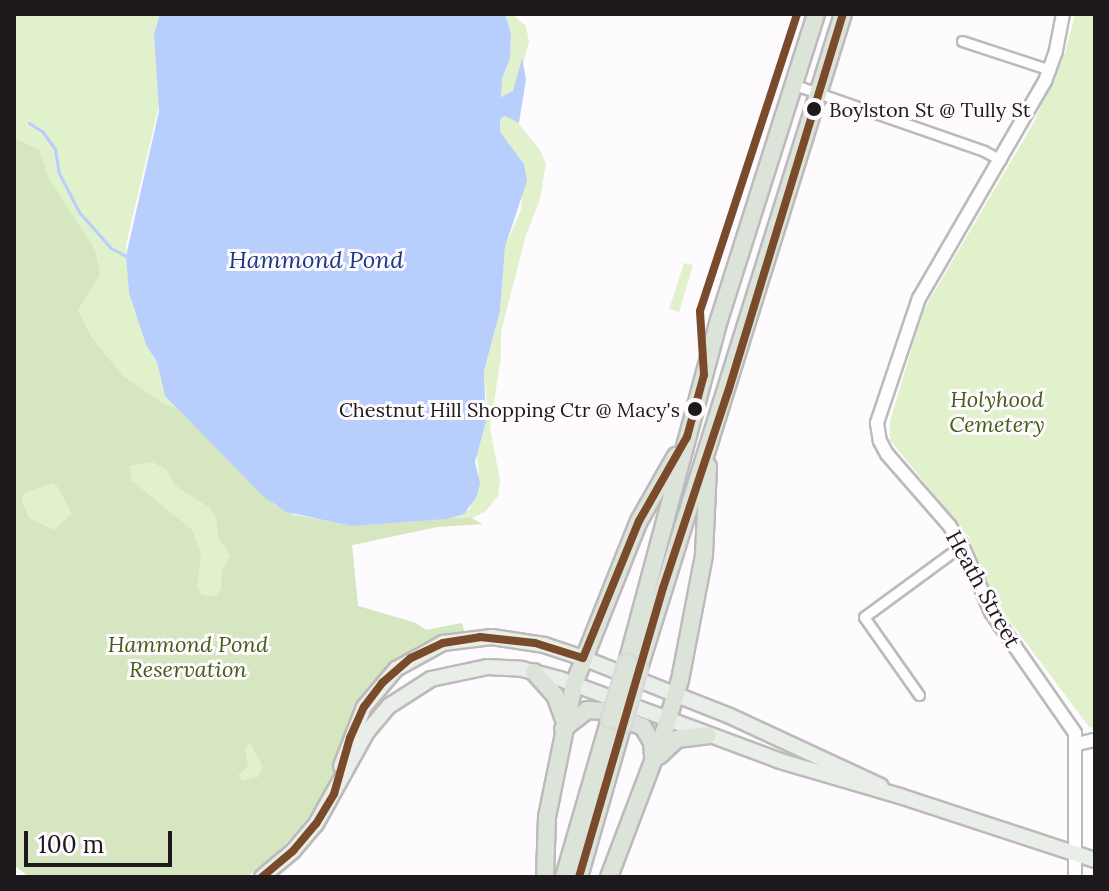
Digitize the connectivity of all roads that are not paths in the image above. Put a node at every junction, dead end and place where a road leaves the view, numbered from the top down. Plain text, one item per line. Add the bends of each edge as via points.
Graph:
1 (816, 14) edge
2 (843, 14) edge
3 (1063, 14) edge
4 (962, 41) dead end
5 (1050, 70) junction
6 (792, 84) junction
7 (818, 93) junction
8 (1001, 160) junction
9 (687, 437) junction
10 (708, 452) junction
11 (962, 545) junction
12 (583, 658) junction
13 (633, 666) junction
14 (534, 672) junction
15 (574, 684) junction
16 (676, 694) junction
17 (919, 695) dead end
18 (668, 720) junction
19 (616, 722) junction
20 (564, 726) junction
21 (708, 735) junction
22 (1095, 740) edge
23 (1077, 744) junction
24 (651, 767) junction
25 (334, 794) junction
26 (900, 796) junction
27 (1076, 854) junction
28 (1095, 860) edge
29 (262, 877) edge
30 (545, 877) edge
31 (564, 877) edge
32 (579, 877) edge
33 (609, 877) edge
34 (1075, 877) edge

1 - 6 highway
2 - 7 highway
3 - 5 street, Heath Street
4 - 5 street
5 - 8 street, Heath Street
6 - 7 street
6 - 9 highway
7 - 8 street
7 - 10 highway
8 - 11 street, Heath Street via 919,298 877,423 887,454
9 - 12 highway via 639,521
9 - 13 highway
10 - 13 highway
10 - 16 highway via 704,555
11 - 17 street via 864,617
11 - 23 street, Heath Street via 991,612 1069,722
12 - 15 highway
12 - 16 main road
12 - 25 main road via 528,642 480,637 443,643 411,658 364,707
13 - 19 highway, bridge
14 - 15 main road
14 - 20 highway via 555,695
14 - 25 main road via 473,668 415,687 367,732
15 - 18 main road
15 - 20 highway
16 - 18 highway
16 - 26 main road
18 - 21 main road
18 - 24 highway
19 - 31 highway
19 - 32 highway
20 - 24 highway via 592,709 633,720 650,737
20 - 30 highway via 547,817
21 - 24 highway via 677,739
21 - 26 main road
22 - 23 street
23 - 27 street, Heath Street
24 - 33 highway
25 - 29 main road via 305,838
26 - 27 main road
27 - 28 main road
27 - 34 street, Heath Street

